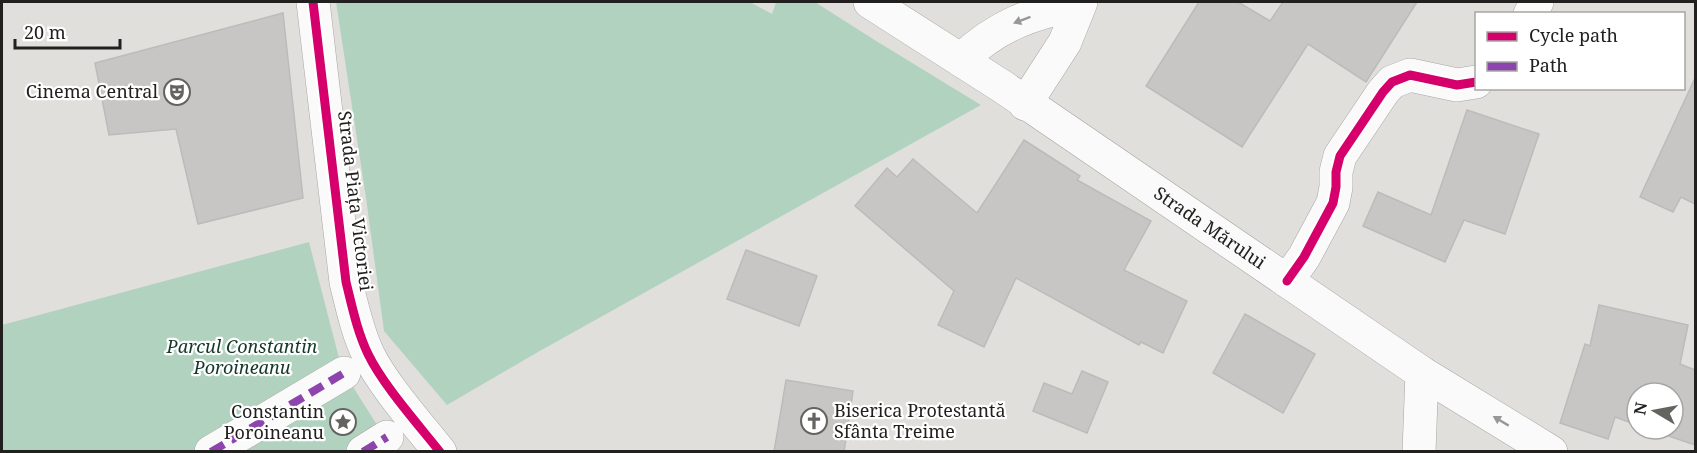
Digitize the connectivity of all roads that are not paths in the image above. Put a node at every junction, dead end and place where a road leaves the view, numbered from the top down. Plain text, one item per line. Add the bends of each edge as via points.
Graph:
1 (313, 2) edge
2 (870, 2) edge
3 (1080, 3) edge
4 (961, 60) junction
5 (1475, 82) edge
6 (1025, 104) junction
7 (1287, 281) junction
8 (1422, 372) junction
9 (344, 373) dead end
10 (211, 452) edge
11 (440, 452) edge
12 (1419, 452) edge
13 (1551, 452) edge

1 - 11 main road, Strada Piața Victoriei via 346,282 356,321 377,369
2 - 4 main road, Strada Mărului
3 -> 4 main road via 1000,29
3 - 6 main road via 1065,42
4 - 6 main road, Strada Mărului
5 - 7 main road via 1457,85 1410,75 1392,82 1340,156 1333,203
6 - 7 main road, Strada Mărului
7 - 8 main road, Strada Mărului
8 - 12 main road
13 -> 8 main road, Strada Mărului
9 - 10 main road

